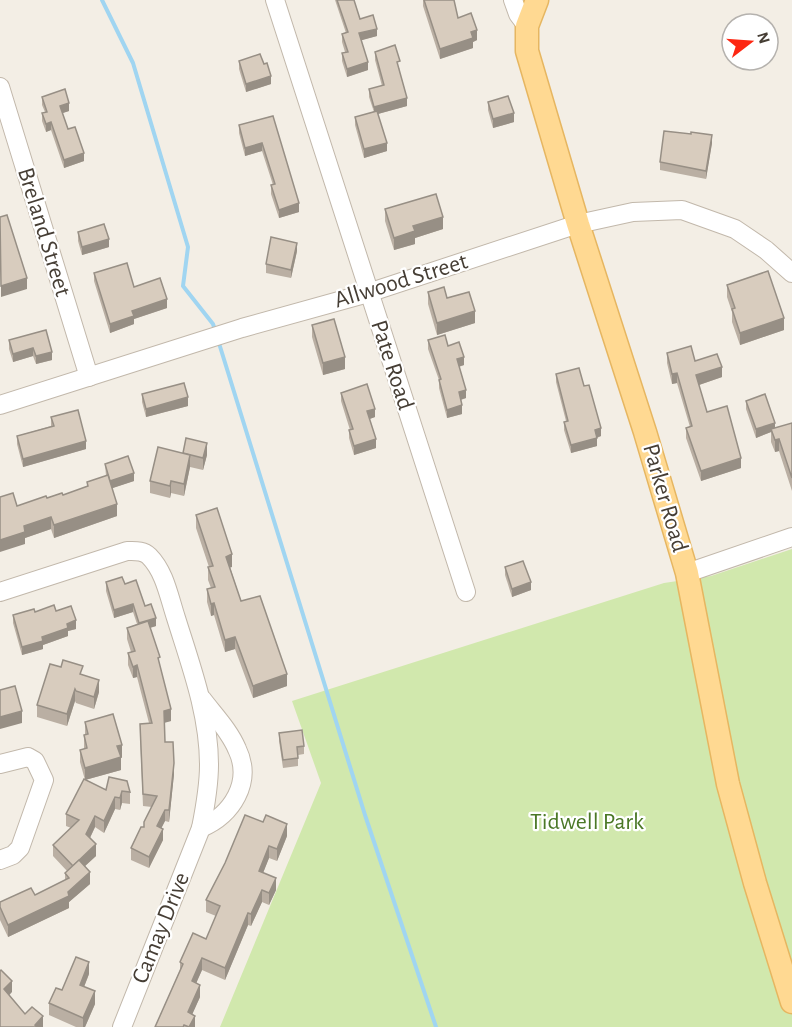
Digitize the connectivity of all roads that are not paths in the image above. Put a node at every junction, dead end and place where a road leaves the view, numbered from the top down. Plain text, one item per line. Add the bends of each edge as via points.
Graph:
1 (275, 0) edge
2 (537, 0) edge
3 (519, 13) edge
4 (0, 87) edge
5 (578, 224) junction
6 (792, 273) edge
7 (368, 293) junction
8 (89, 377) junction
9 (0, 405) edge
10 (792, 537) edge
11 (687, 573) junction
12 (0, 592) edge
13 (466, 592) dead end
14 (200, 697) junction
15 (0, 764) edge
16 (201, 828) junction
17 (0, 860) edge
18 (792, 1002) edge
19 (122, 1027) edge

1 - 7 street, Pate Road
2 - 3 main road, Parker Road
3 - 5 main road, Parker Road via 526,51
4 - 8 street, Breland Street
5 - 6 street, Allwood Street via 633,212 682,210 735,229
5 - 7 street, Allwood Street
5 - 11 main road, Parker Road
7 - 8 street, Allwood Street
7 - 13 street, Pate Road
8 - 9 street, Allwood Street
10 - 11 street
11 - 18 main road, Parker Road via 728,784
12 - 14 street, Camay Drive via 127,551 147,554 160,571
14 - 16 street, Camay Drive via 209,766
14 - 16 street, Camay Drive via 227,731 238,751 243,773 240,793 230,809 215,823
15 - 17 street via 28,757 35,761 44,780 20,848
16 - 19 street, Camay Drive

